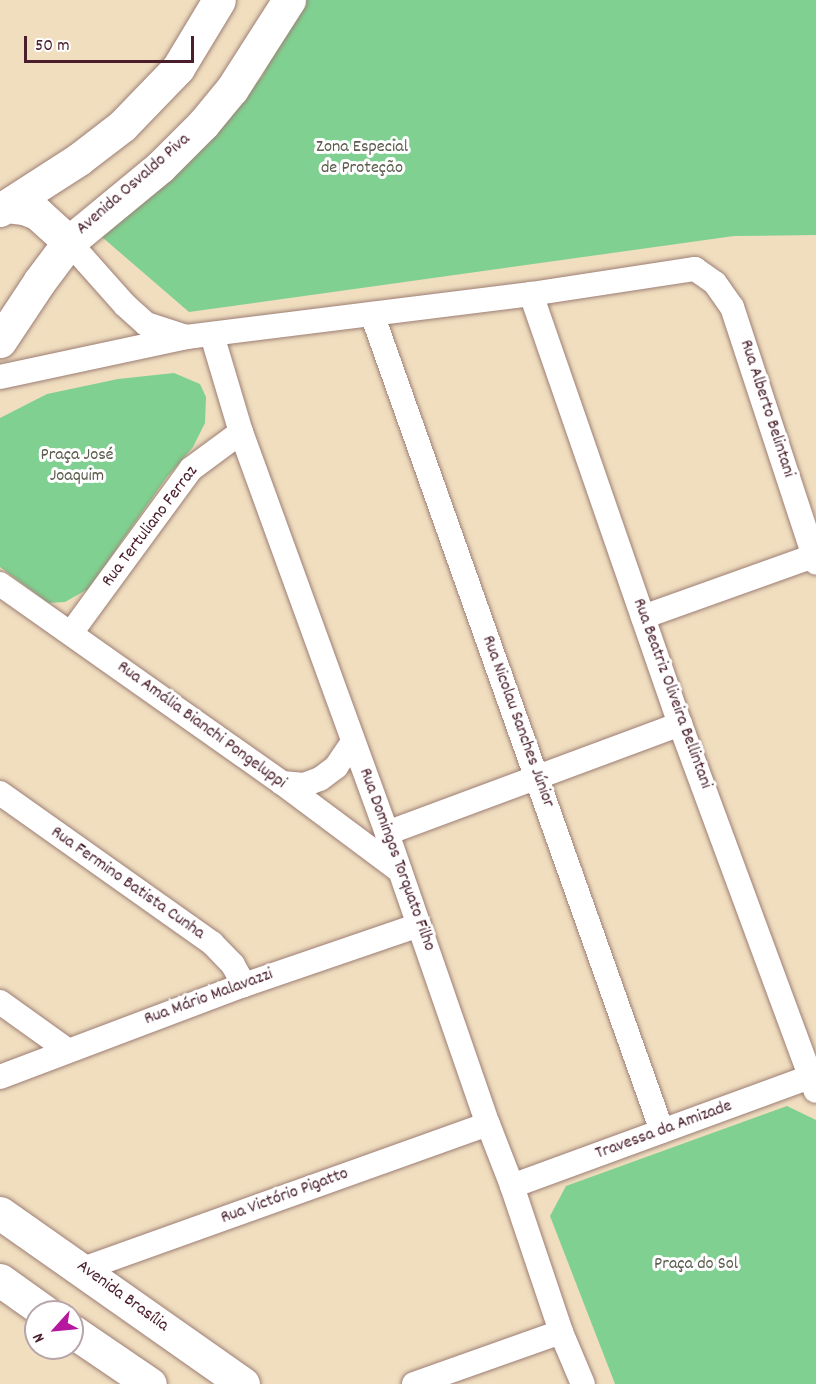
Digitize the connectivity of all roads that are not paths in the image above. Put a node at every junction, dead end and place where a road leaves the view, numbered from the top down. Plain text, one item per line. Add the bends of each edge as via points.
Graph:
1 (219, 0) edge
2 (289, 0) edge
3 (3, 208) edge
4 (69, 242) junction
5 (531, 294) junction
6 (372, 314) junction
7 (212, 335) junction
8 (186, 337) junction
9 (0, 341) edge
10 (0, 377) edge
11 (242, 432) junction
12 (815, 558) edge
13 (0, 584) edge
14 (643, 617) junction
15 (71, 633) junction
16 (680, 724) junction
17 (353, 742) junction
18 (536, 776) junction
19 (282, 783) junction
20 (0, 793) edge
21 (387, 833) junction
22 (400, 872) junction
23 (419, 925) junction
24 (244, 985) junction
25 (0, 1002) edge
26 (67, 1050) junction
27 (0, 1077) edge
28 (814, 1081) edge
29 (488, 1124) junction
30 (662, 1131) junction
31 (512, 1186) junction
32 (0, 1213) edge
33 (83, 1269) junction
34 (5, 1289) edge
35 (24, 1300) edge
36 (561, 1332) junction
37 (84, 1338) edge
38 (150, 1384) edge
39 (243, 1384) edge
40 (414, 1384) edge
41 (584, 1384) edge

1 - 3 main road via 178,68 122,126
2 - 4 main road, Avenida Osvaldo Piva via 232,89 203,124 160,167
3 - 4 main road via 24,207 37,213
4 - 8 street via 146,324
4 - 9 main road, Avenida Osvaldo Piva
5 - 6 street
5 - 12 street, Rua Alberto Belintani via 694,269 715,283 732,307
5 - 14 street, Rua Beatriz Oliveira Bellintani
6 - 7 street
6 - 18 street, Rua Nicolau Sanches Júnior
7 - 8 street
7 - 11 street, Rua Domingos Torquato Filho
8 - 10 street
11 - 15 street, Rua Tertuliano Ferraz via 191,469
11 - 17 street, Rua Domingos Torquato Filho
12 - 14 street
13 - 15 street, Rua Amália Bianchi Pongeluppi
14 - 16 street, Rua Beatriz Oliveira Bellintani
15 - 19 street, Rua Amália Bianchi Pongeluppi
16 - 18 street
16 - 28 street, Rua Beatriz Oliveira Bellintani
17 - 19 street via 336,767 320,779 304,785
17 - 21 street, Rua Domingos Torquato Filho
18 - 21 street
18 - 30 street, Rua Nicolau Sanches Júnior
19 - 22 street, Rua Amália Bianchi Pongeluppi
20 - 24 street, Rua Fermino Batista Cunha via 212,943 233,965
21 - 22 street, Rua Domingos Torquato Filho
22 - 23 street, Rua Domingos Torquato Filho
23 - 24 street, Rua Mário Malavazzi
23 - 29 street, Rua Domingos Torquato Filho
24 - 26 street, Rua Mário Malavazzi
25 - 26 street
26 - 27 street, Rua Mário Malavazzi
28 - 30 street, Travessa da Amizade
29 - 31 street, Rua Domingos Torquato Filho
29 - 33 street, Rua Victório Pigatto
30 - 31 street, Travessa da Amizade
31 - 36 street, Rua Domingos Torquato Filho
32 - 33 main road, Avenida Brasília
33 - 39 main road, Avenida Brasília
34 - 35 main road
36 - 40 street
36 - 41 street, Rua Domingos Torquato Filho
37 - 38 main road

